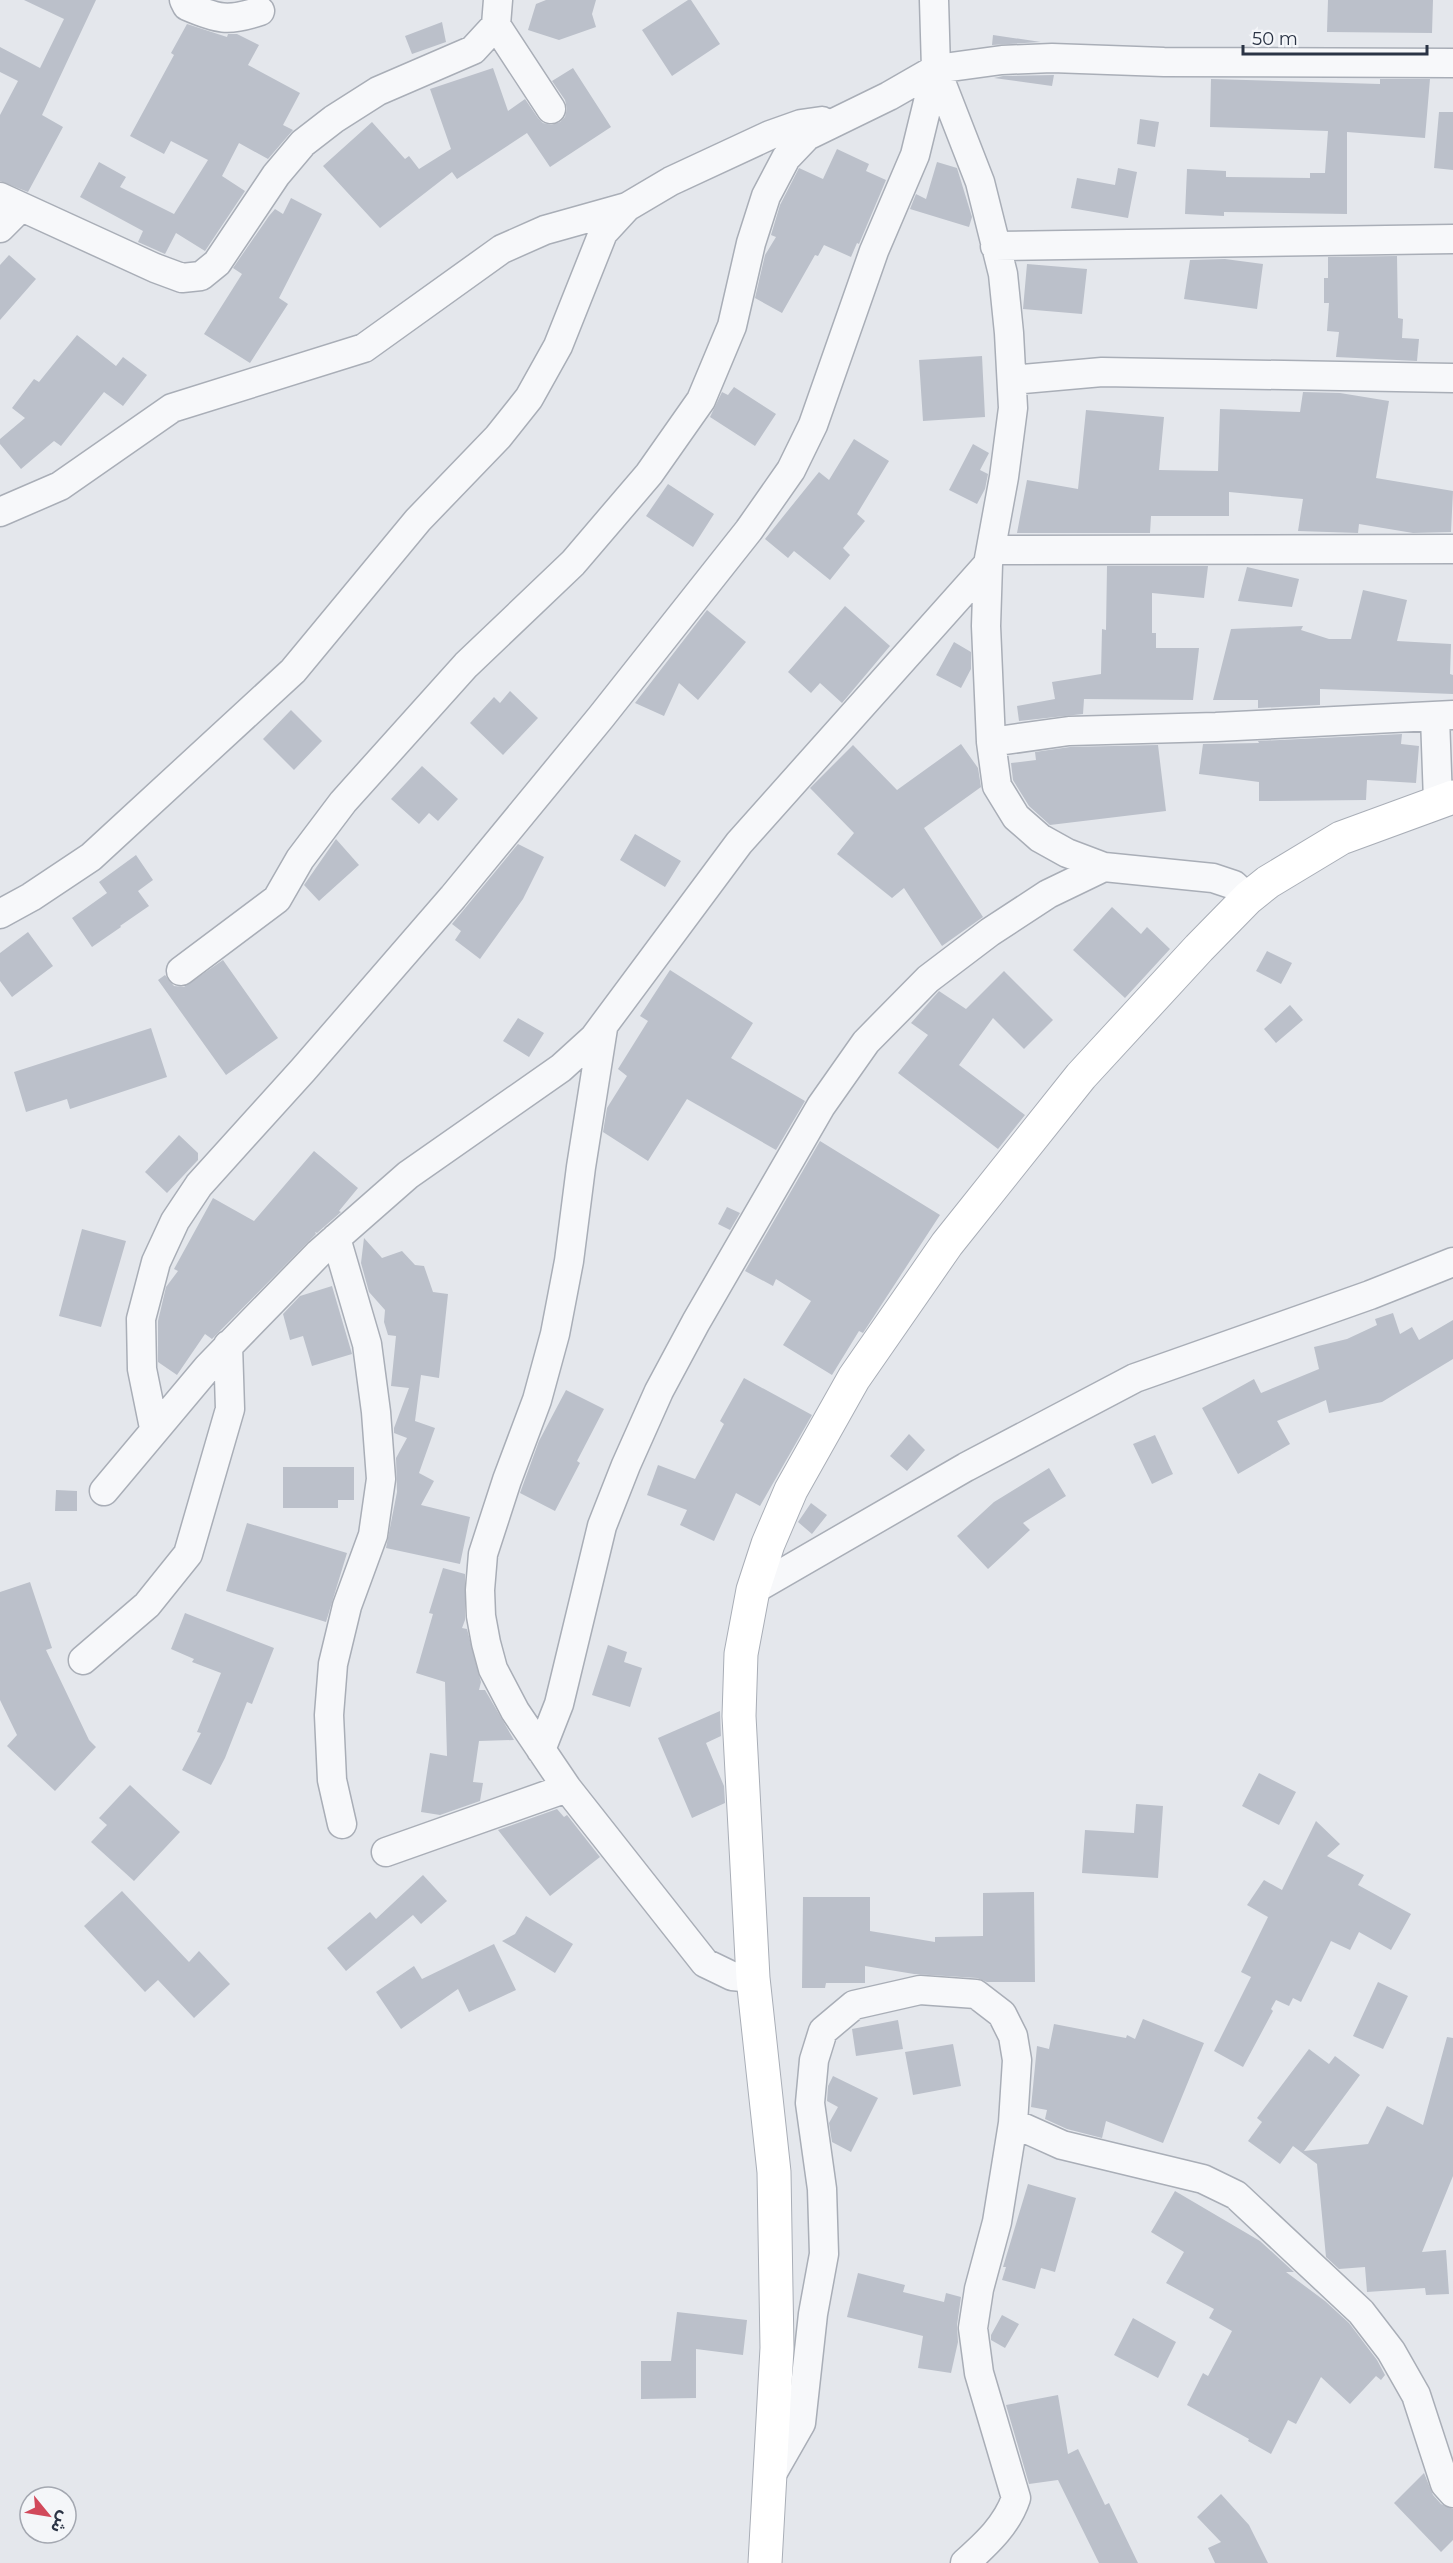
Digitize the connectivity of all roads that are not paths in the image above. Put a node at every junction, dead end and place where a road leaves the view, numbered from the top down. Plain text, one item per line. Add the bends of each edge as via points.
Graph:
1 (184, 0) edge
2 (934, 0) edge
3 (260, 11) dead end
4 (497, 12) edge
5 (1453, 63) edge
6 (936, 69) junction
7 (551, 109) dead end
8 (849, 117) junction
9 (10, 202) edge
10 (627, 207) junction
11 (0, 228) edge
12 (1453, 239) edge
13 (995, 246) junction
14 (1453, 378) edge
15 (1012, 380) junction
16 (0, 512) edge
17 (1453, 549) edge
18 (990, 557) junction
19 (1444, 716) edge
20 (991, 742) junction
21 (1446, 799) edge
22 (1104, 867) junction
23 (1248, 898) junction
24 (0, 914) edge
25 (181, 971) dead end
26 (603, 1028) junction
27 (336, 1238) junction
28 (1453, 1262) edge
29 (228, 1345) junction
30 (154, 1428) junction
31 (104, 1491) dead end
32 (753, 1590) junction
33 (82, 1660) dead end
34 (541, 1750) junction
35 (567, 1788) junction
36 (342, 1824) dead end
37 (386, 1852) dead end
38 (753, 1978) junction
39 (1013, 2123) junction
40 (769, 2479) junction
41 (1453, 2493) edge
42 (765, 2563) edge
43 (965, 2563) edge

1 - 3 street via 187,6 216,19 237,19
2 - 6 street
4 - 7 street
4 - 9 street via 473,50 378,91 303,143 217,263 201,276 182,278 155,268
5 - 6 street via 1052,58
6 - 8 street
6 - 13 street via 980,182
6 - 30 street via 915,155 874,251 813,425 791,470 750,530 601,717 453,897 199,1185 175,1221 156,1262 141,1319 142,1369
8 - 10 street via 801,124 770,135 671,181
8 - 25 street via 807,136 786,158 766,196 732,326 701,400 649,474 573,563 466,665 343,802 300,859 277,899
9 - 11 street
10 - 16 street via 544,230 502,249 364,348 172,408 60,486
10 - 24 street via 603,233 558,346 529,398 498,437 418,520 293,671 91,856
12 - 13 street
13 - 15 street via 1003,274
14 - 15 street via 1102,372
15 - 18 street via 1013,408
17 - 18 street
18 - 20 street via 986,626
18 - 26 street via 739,843
19 - 20 street via 1069,732
19 - 21 street
20 - 22 street via 997,786 1016,817 1067,854
21 - 23 street via 1341,838
22 - 23 street via 1213,878 1234,885
22 - 34 street via 1048,894 928,979 866,1042 821,1106 696,1322 626,1465 602,1526 559,1704
23 - 32 street via 1081,1076 947,1244 854,1378 791,1490
26 - 27 street via 561,1068 408,1175
26 - 34 street via 555,1334 537,1400 483,1554 480,1590 493,1669
27 - 29 street
27 - 36 street via 367,1344 381,1479 373,1535 347,1606 333,1664 329,1715 332,1779
28 - 32 street via 1370,1296 1135,1378 966,1467
29 - 30 street
29 - 33 street via 230,1409 188,1554 147,1605
30 - 31 street
32 - 38 street via 741,1654 739,1716
34 - 35 street
35 - 37 street
35 - 38 street via 705,1962 732,1976
38 - 40 street via 774,2172 777,2348
39 - 40 street via 1017,2060 1013,2036 1002,2014 976,1994 920,1990 854,2005 823,2031 814,2060 810,2103 822,2190 824,2254 801,2424
39 - 41 street via 1062,2145 1203,2179 1236,2195 1361,2312 1391,2351 1416,2395 1445,2484
39 - 43 street via 998,2222 979,2289 973,2328 979,2373 1016,2498 1011,2515
40 - 42 street

